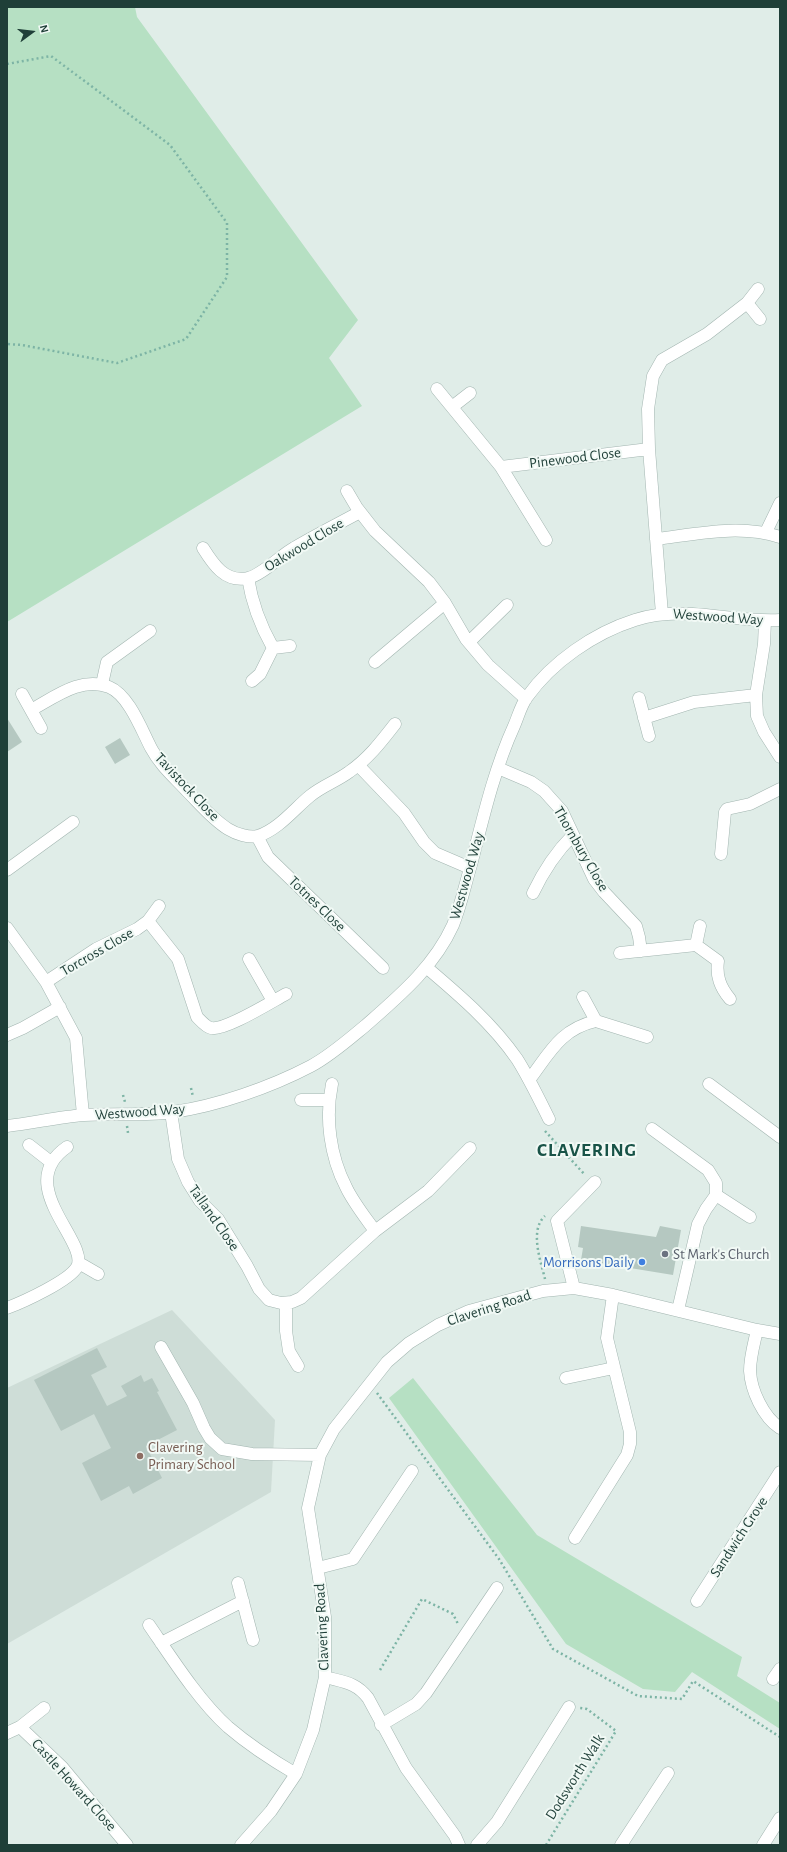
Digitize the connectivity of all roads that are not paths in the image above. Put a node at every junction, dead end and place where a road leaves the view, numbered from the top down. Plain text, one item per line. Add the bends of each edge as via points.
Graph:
1 (758, 289) dead end
2 (747, 303) junction
3 (760, 318) dead end
4 (437, 388) dead end
5 (470, 393) dead end
6 (452, 407) junction
7 (649, 449) junction
8 (501, 467) junction
9 (347, 491) dead end
10 (780, 502) edge
11 (360, 512) junction
12 (766, 532) junction
13 (780, 537) edge
14 (656, 539) junction
15 (546, 540) dead end
16 (203, 548) dead end
17 (248, 578) junction
18 (445, 603) junction
19 (507, 605) dead end
20 (662, 614) junction
21 (780, 620) edge
22 (765, 621) junction
23 (150, 631) dead end
24 (469, 642) junction
25 (290, 646) dead end
26 (273, 648) junction
27 (375, 662) dead end
28 (252, 681) dead end
29 (102, 684) junction
30 (22, 694) dead end
31 (756, 695) junction
32 (526, 698) junction
33 (639, 698) dead end
34 (31, 710) junction
35 (644, 718) junction
36 (395, 724) dead end
37 (42, 728) dead end
38 (649, 736) dead end
39 (780, 757) edge
40 (358, 765) junction
41 (498, 768) junction
42 (780, 789) edge
43 (73, 822) dead end
44 (573, 835) junction
45 (257, 836) junction
46 (721, 854) dead end
47 (470, 868) junction
48 (7, 870) edge
49 (533, 893) dead end
50 (159, 906) dead end
51 (148, 921) junction
52 (700, 926) dead end
53 (7, 928) edge
54 (696, 945) junction
55 (641, 951) junction
56 (620, 953) dead end
57 (249, 959) dead end
58 (426, 967) junction
59 (383, 968) dead end
60 (46, 982) junction
61 (286, 994) dead end
62 (583, 997) dead end
63 (730, 999) dead end
64 (273, 1001) junction
65 (60, 1007) junction
66 (596, 1021) junction
67 (7, 1035) edge
68 (646, 1037) dead end
69 (529, 1080) junction
70 (332, 1084) dead end
71 (709, 1084) dead end
72 (301, 1100) dead end
73 (329, 1100) junction
74 (171, 1112) junction
75 (83, 1116) junction
76 (549, 1119) dead end
77 (7, 1126) edge
78 (652, 1129) dead end
79 (780, 1137) edge
80 (29, 1145) dead end
81 (67, 1147) dead end
82 (470, 1148) dead end
83 (52, 1163) junction
84 (595, 1182) dead end
85 (716, 1195) junction
86 (750, 1217) dead end
87 (375, 1231) junction
88 (78, 1263) junction
89 (98, 1274) dead end
90 (574, 1288) junction
91 (613, 1295) junction
92 (286, 1303) junction
93 (7, 1308) edge
94 (678, 1310) junction
95 (757, 1330) junction
96 (780, 1334) edge
97 (161, 1347) dead end
98 (298, 1366) dead end
99 (614, 1368) junction
100 (566, 1378) dead end
101 (780, 1428) edge
102 (320, 1455) junction
103 (412, 1471) dead end
104 (780, 1472) edge
105 (576, 1538) dead end
106 (318, 1568) junction
107 (238, 1583) dead end
108 (497, 1588) dead end
109 (243, 1601) junction
110 (697, 1601) dead end
111 (149, 1625) dead end
112 (253, 1640) dead end
113 (162, 1643) junction
114 (325, 1678) junction
115 (569, 1707) dead end
116 (44, 1708) dead end
117 (381, 1725) junction
118 (20, 1727) junction
119 (7, 1733) edge
120 (668, 1772) dead end
121 (296, 1774) junction
122 (780, 1818) edge
123 (127, 1845) edge
124 (241, 1845) edge
125 (459, 1845) edge
126 (477, 1845) edge
127 (621, 1845) edge
128 (763, 1845) edge

1 - 2 street
2 - 3 street
2 - 7 street via 707,334 662,360 653,376 648,409
4 - 6 street, Pinewood Close
5 - 6 street
6 - 8 street, Pinewood Close
7 - 8 street, Pinewood Close
7 - 14 street
8 - 15 street, Pinewood Close
9 - 11 street, Oakwood Close
10 - 12 street
11 - 17 street, Oakwood Close via 293,548
11 - 18 street, Oakwood Close via 391,548 429,582
12 - 13 street
12 - 14 street via 722,530
14 - 20 street
16 - 17 street, Oakwood Close via 214,566 228,576
17 - 26 street, Oakwood Close via 255,610
18 - 24 street, Oakwood Close
18 - 27 street
19 - 24 street
20 - 22 street, Westwood Way via 692,613
20 - 32 street, Westwood Way via 636,619 583,645 562,661
21 - 22 street, Westwood Way
22 - 31 street
23 - 29 street via 106,662
24 - 32 street, Oakwood Close via 488,666
25 - 26 street
26 - 28 street via 260,674
29 - 34 street via 90,682 68,689
29 - 45 street, Tavistock Close via 111,687 125,701 152,750 168,772 212,817 230,830 243,835
30 - 34 street
31 - 35 street via 694,702
31 - 39 street via 757,716
32 - 41 street, Westwood Way via 508,737
33 - 35 street
34 - 37 street
35 - 38 street
36 - 40 street via 368,758
40 - 45 street via 313,794 279,824
40 - 47 street via 404,812 424,842 435,853
41 - 44 street, Thornbury Close via 531,782 544,791 562,811
41 - 47 street, Westwood Way
42 - 46 street via 750,804 727,809
43 - 48 street
44 - 49 street via 542,874
44 - 55 street, Thornbury Close via 594,879 636,926
45 - 59 street, Totnes Close via 268,856
47 - 58 street, Westwood Way via 452,926 441,948
50 - 51 street, Torcross Close
51 - 60 street, Torcross Close via 96,949
51 - 64 street, Torcross Close via 178,959 192,1006 203,1024 211,1028 222,1027
52 - 54 street
53 - 60 street, Torcross Close
54 - 55 street
54 - 63 street via 718,960 719,983
55 - 56 street
57 - 64 street
58 - 69 street via 480,1014 517,1059
58 - 74 street, Westwood Way via 400,996 344,1044 312,1066 238,1096 210,1105
60 - 65 street, Torcross Close
61 - 64 street, Torcross Close
62 - 66 street
65 - 67 street
65 - 75 street, Torcross Close via 76,1038
66 - 68 street
66 - 69 street via 582,1024 555,1043
69 - 76 street
70 - 73 street
71 - 79 street
72 - 73 street
73 - 87 street via 331,1141 336,1162 346,1187
74 - 75 street, Westwood Way
74 - 92 street, Talland Close via 178,1159 188,1182 200,1201 218,1219 259,1289 269,1300
75 - 77 street, Westwood Way
78 - 85 street via 708,1170 716,1183
80 - 83 street
81 - 83 street
82 - 87 street via 428,1191
83 - 88 street via 48,1170 51,1197 75,1247
84 - 90 street via 557,1221
85 - 86 street
85 - 94 street via 698,1224
87 - 92 street via 301,1298
88 - 89 street
88 - 93 street via 69,1276 23,1302
90 - 91 street, Clavering Road
90 - 102 street, Clavering Road via 543,1291 469,1311 438,1325 409,1343 387,1362 370,1383 334,1429
91 - 94 street, Clavering Road
91 - 99 street via 607,1338
92 - 98 street via 289,1351
94 - 95 street, Clavering Road
95 - 96 street, Clavering Road
95 - 101 street via 750,1371 752,1381 764,1410
97 - 102 street via 193,1402 204,1428 222,1449 252,1454
99 - 100 street
99 - 105 street via 630,1432 630,1444 627,1456
102 - 106 street, Clavering Road via 308,1508
103 - 106 street, Clavering Road via 354,1559
104 - 110 street, Sandwich Grove
106 - 114 street, Clavering Road via 325,1617
107 - 109 street
108 - 117 street via 460,1631 426,1692 416,1704
109 - 112 street
109 - 113 street
111 - 113 street
113 - 121 street via 227,1726 269,1759
114 - 117 street, Clavering Road via 354,1684 362,1690
114 - 121 street via 313,1730
115 - 126 street via 497,1822
116 - 118 street, Castle Howard Close
117 - 125 street, Clavering Road via 406,1768
118 - 119 street, Castle Howard Close
118 - 123 street, Castle Howard Close via 62,1767
120 - 127 street
121 - 124 street via 275,1805
122 - 128 street

